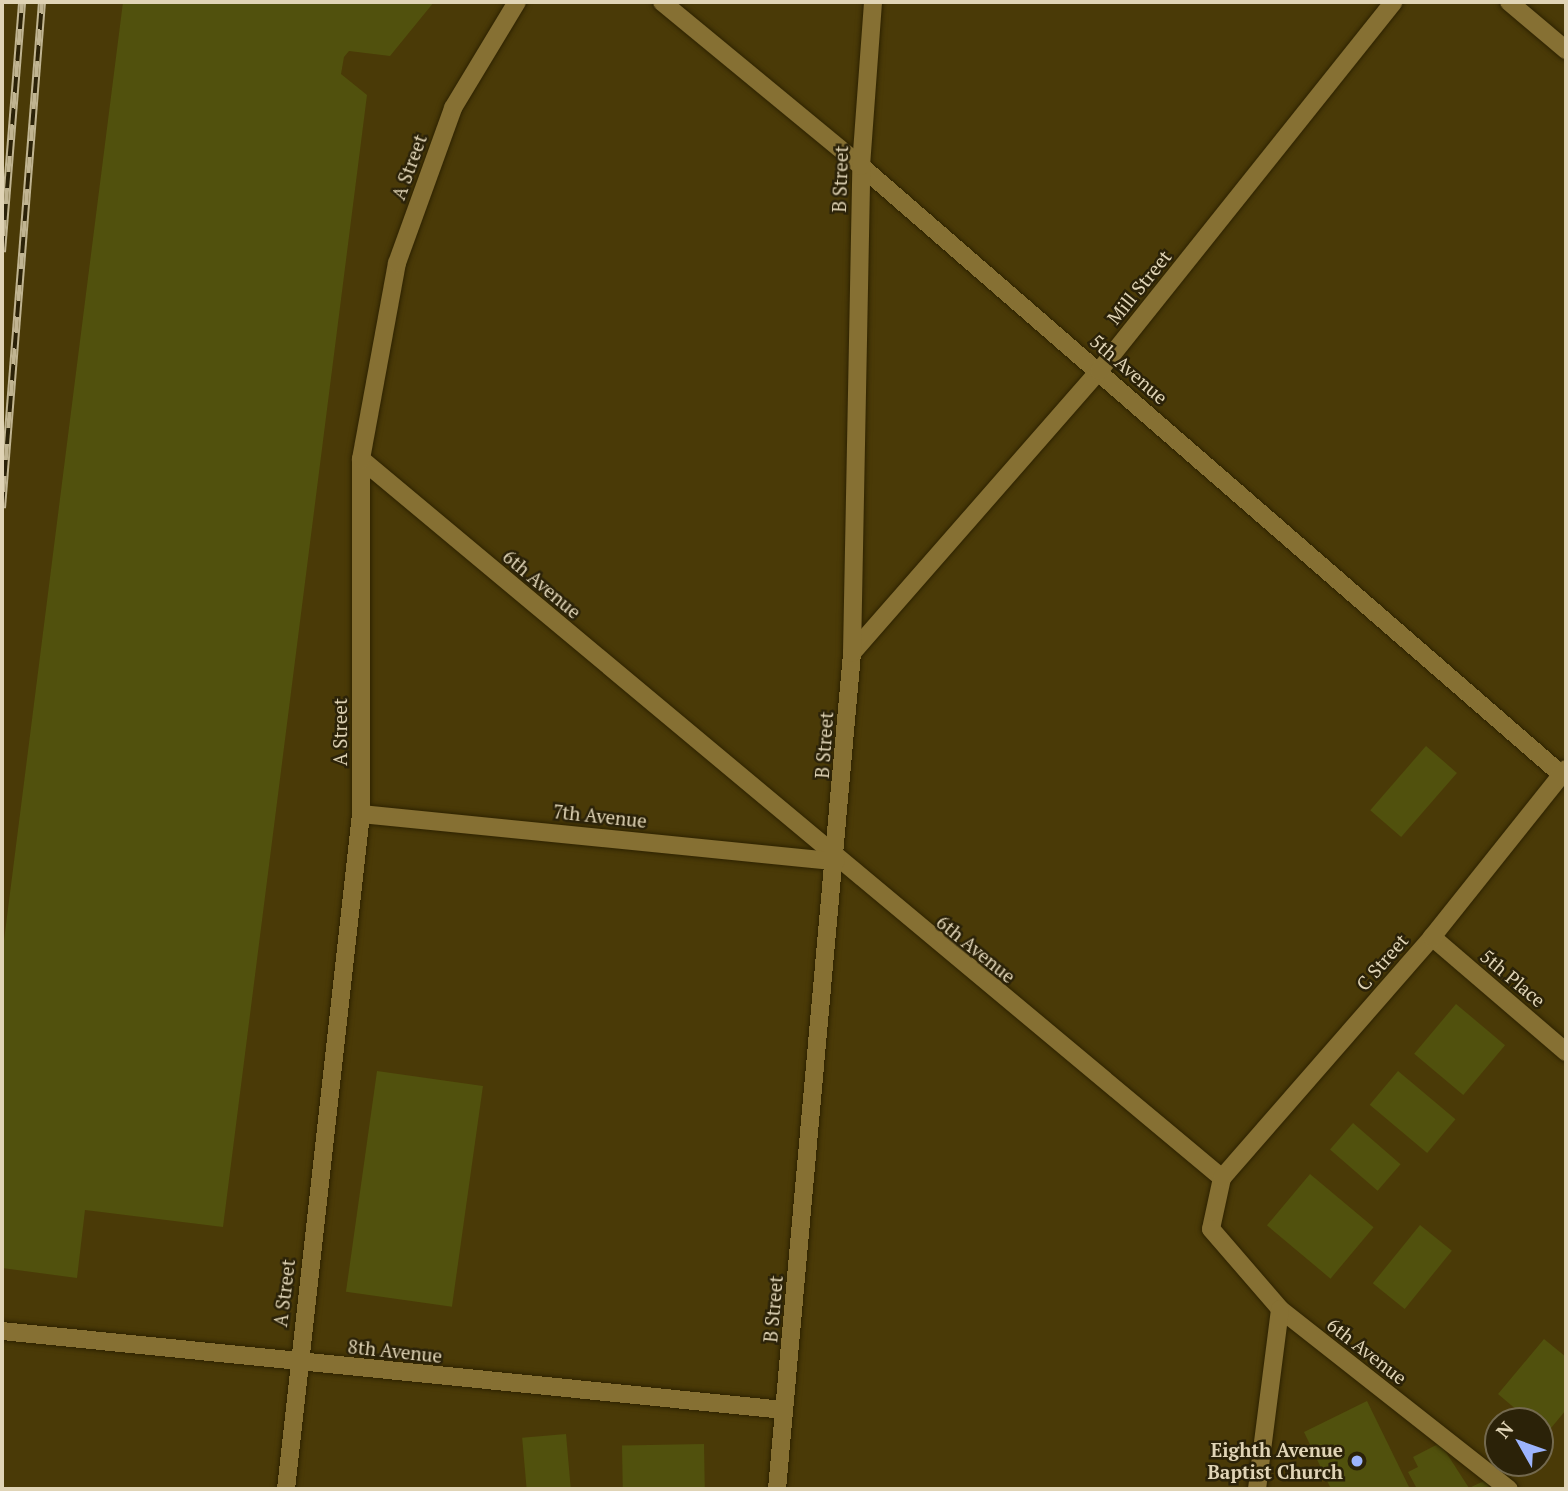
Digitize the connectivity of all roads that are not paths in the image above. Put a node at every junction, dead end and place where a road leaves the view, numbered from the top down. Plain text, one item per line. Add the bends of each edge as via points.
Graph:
1 (517, 2) edge
2 (662, 2) edge
3 (873, 2) edge
4 (1394, 2) edge
5 (1509, 2) edge
6 (1566, 50) edge
7 (860, 166) junction
8 (1099, 371) junction
9 (361, 459) junction
10 (852, 653) junction
11 (1564, 772) edge
12 (361, 814) junction
13 (836, 861) junction
14 (1432, 937) junction
15 (1566, 1052) edge
16 (1222, 1178) junction
17 (1280, 1309) junction
18 (2, 1331) edge
19 (297, 1362) junction
20 (785, 1410) junction
21 (286, 1489) edge
22 (778, 1489) edge
23 (1257, 1489) edge
24 (1509, 1489) edge

1 - 9 street, A Street via 453,108 397,264
2 - 7 street, 5th Avenue
3 - 7 street, B Street
4 - 8 street, Mill Street
5 - 6 street
7 - 8 street, 5th Avenue
7 - 10 street, B Street
8 - 10 street, Mill Street
8 - 11 street, 5th Avenue
9 - 12 street, A Street
9 - 13 street, 6th Avenue
10 - 13 street, B Street
11 - 14 street, C Street
12 - 13 street, 7th Avenue
12 - 19 street, A Street
13 - 16 street, 6th Avenue
13 - 20 street, B Street
14 - 15 street, 5th Place
14 - 16 street, C Street
16 - 17 street, 6th Avenue via 1210,1229
17 - 23 street
17 - 24 street, 6th Avenue
18 - 19 street, 8th Avenue
19 - 20 street, 8th Avenue
19 - 21 street, A Street
20 - 22 street, B Street

